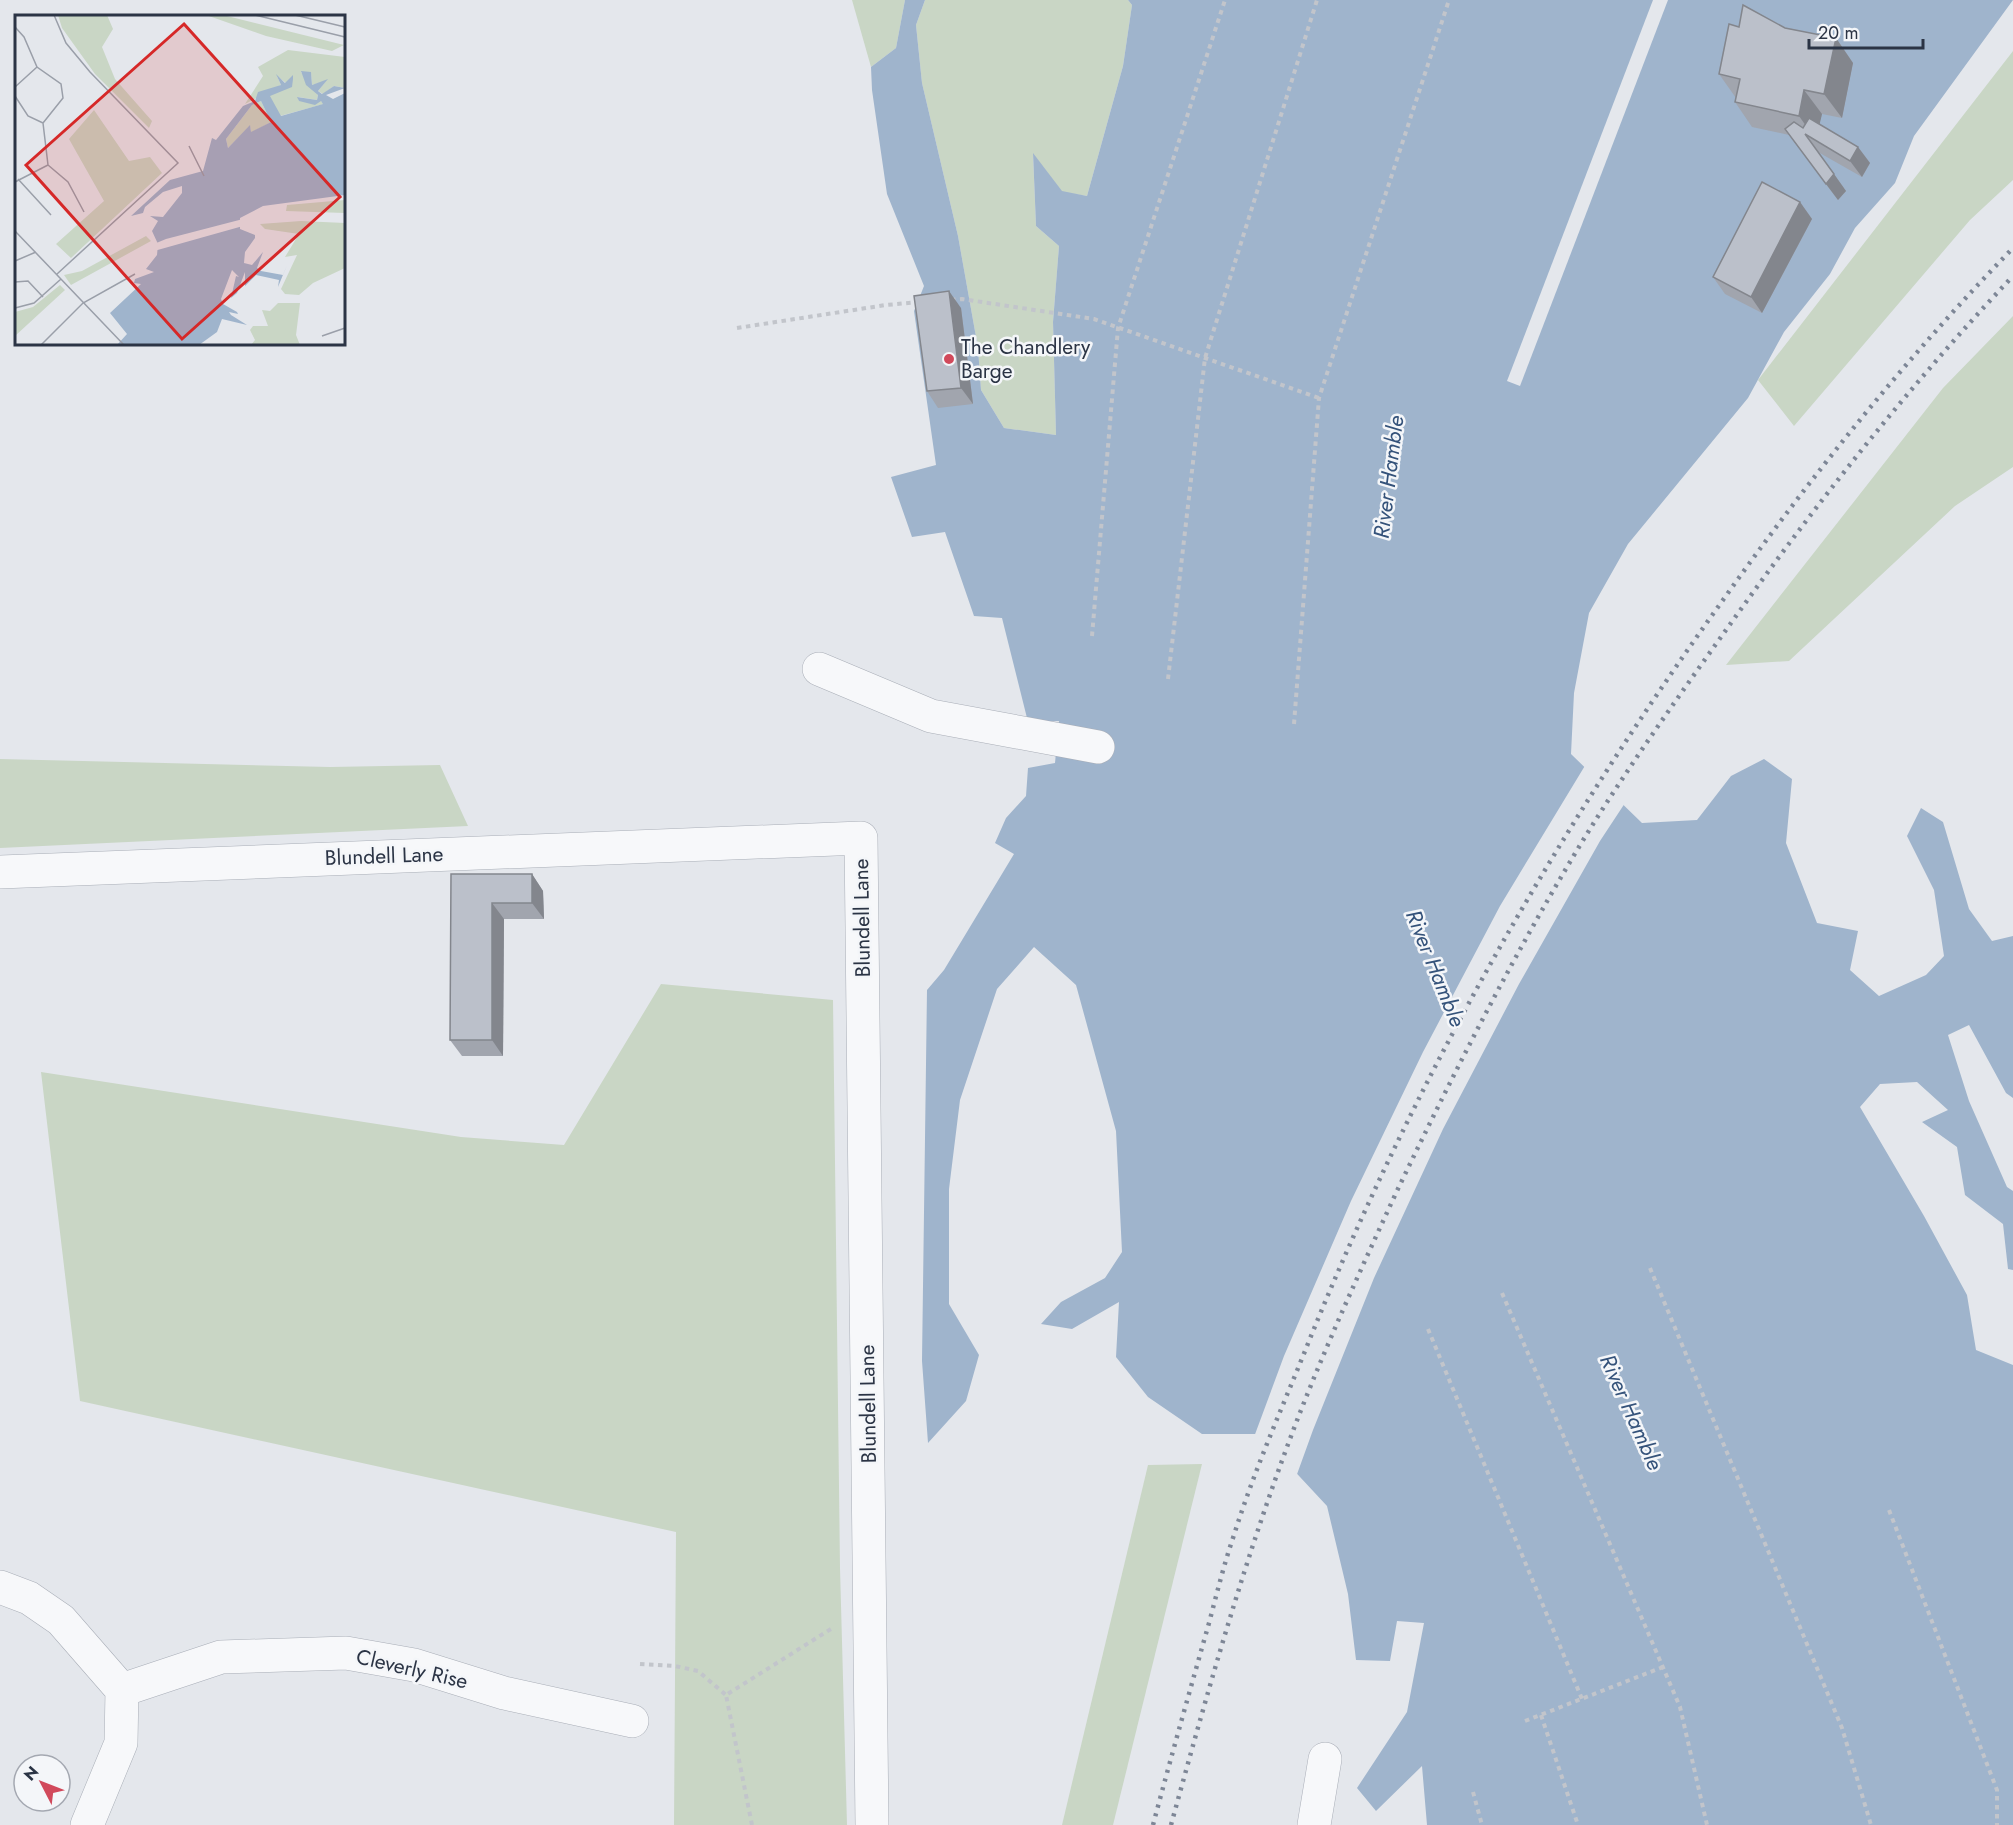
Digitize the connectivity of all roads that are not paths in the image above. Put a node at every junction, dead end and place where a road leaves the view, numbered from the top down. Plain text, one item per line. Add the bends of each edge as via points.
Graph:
1 (819, 669) dead end
2 (1098, 747) dead end
3 (0, 872) edge
4 (0, 1587) edge
5 (122, 1689) junction
6 (632, 1721) dead end
7 (1325, 1760) dead end
8 (87, 1825) edge
9 (872, 1825) edge
10 (1314, 1825) edge

1 - 2 street via 931,716
3 - 9 street, Blundell Lane via 861,838
4 - 5 street via 29,1598 61,1620
5 - 6 street, Cleverly Rise via 221,1657 346,1653 414,1665 504,1693
5 - 8 street via 122,1743
7 - 10 street

